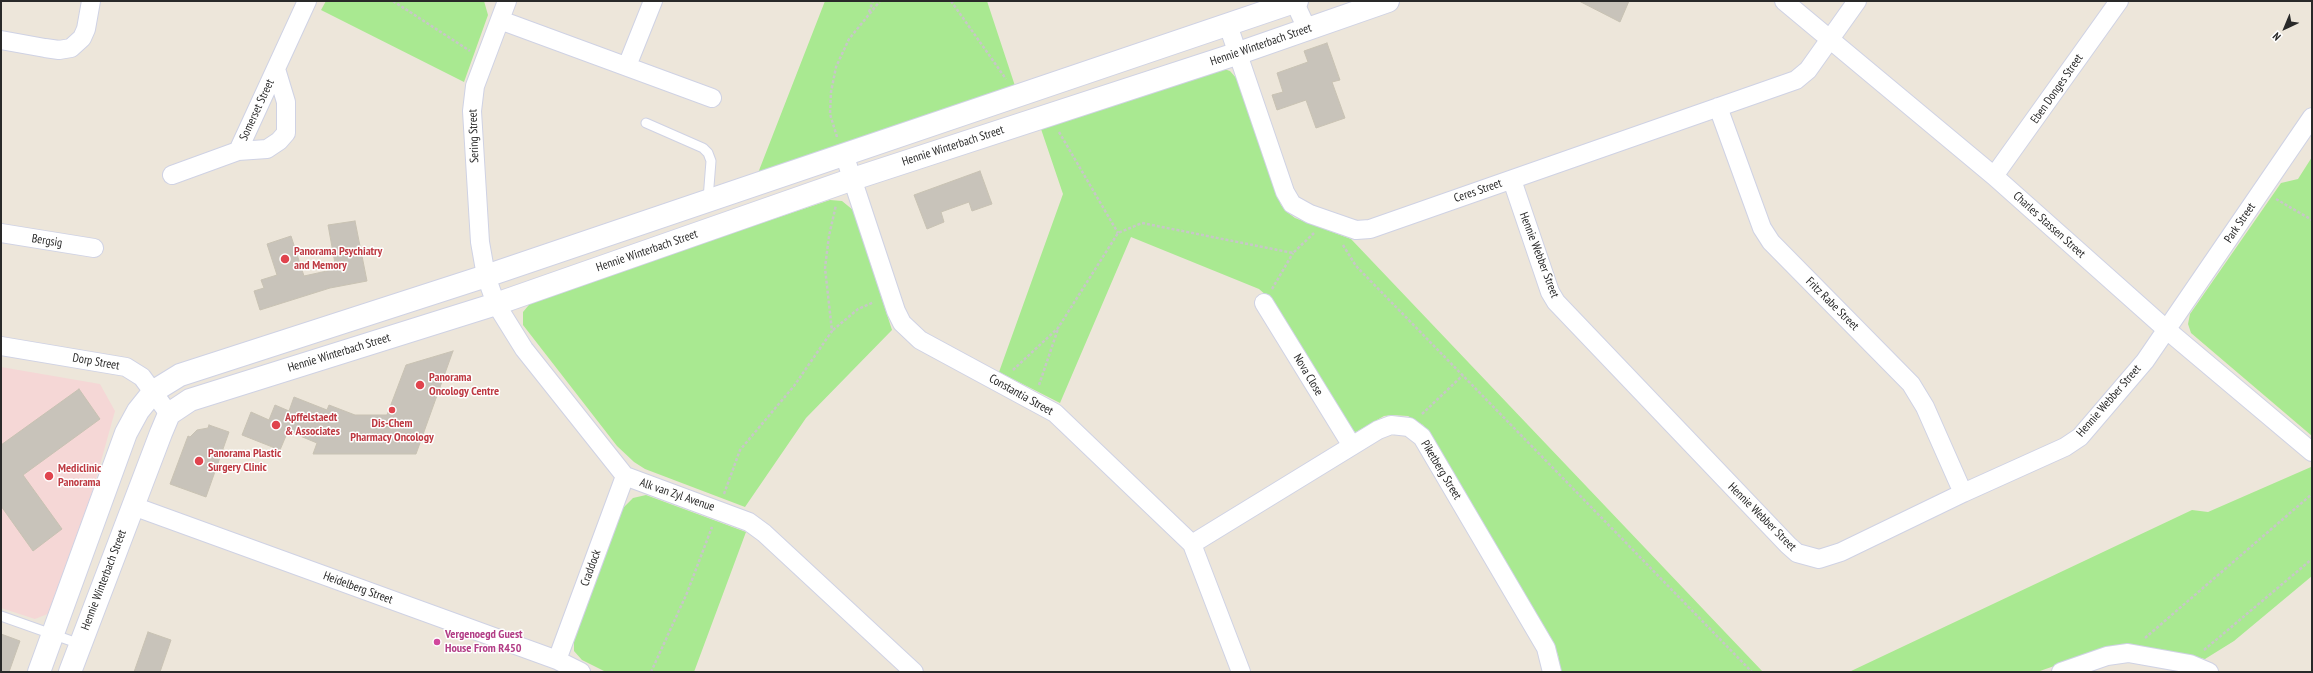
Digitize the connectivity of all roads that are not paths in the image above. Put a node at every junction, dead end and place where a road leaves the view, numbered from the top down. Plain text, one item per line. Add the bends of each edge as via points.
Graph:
1 (91, 1) edge
2 (307, 1) edge
3 (507, 1) edge
4 (652, 1) edge
5 (1295, 1) edge
6 (1388, 1) edge
7 (1784, 1) edge
8 (1857, 1) edge
9 (2120, 1) edge
10 (500, 20) junction
11 (1228, 26) junction
12 (1307, 29) junction
13 (1, 40) edge
14 (1830, 41) junction
15 (1239, 53) junction
16 (627, 66) junction
17 (276, 69) junction
18 (712, 98) dead end
19 (1718, 107) junction
20 (2312, 117) edge
21 (646, 122) dead end
22 (238, 151) junction
23 (844, 154) junction
24 (172, 175) dead end
25 (1994, 176) junction
26 (853, 179) junction
27 (1512, 180) junction
28 (708, 199) junction
29 (1, 233) edge
30 (94, 248) dead end
31 (486, 276) junction
32 (1264, 303) road end
33 (496, 304) junction
34 (2167, 330) junction
35 (1, 346) edge
36 (154, 391) junction
37 (169, 414) junction
38 (1352, 446) junction
39 (2312, 452) edge
40 (625, 476) junction
41 (1963, 493) junction
42 (133, 506) junction
43 (1192, 544) junction
44 (1, 616) edge
45 (53, 634) junction
46 (80, 644) junction
47 (557, 660) junction
48 (39, 672) edge
49 (70, 672) edge
50 (581, 672) edge
51 (914, 672) edge
52 (1241, 672) edge
53 (1552, 672) edge
54 (2061, 672) edge
55 (2209, 672) edge

1 - 13 street via 86,29 82,38 71,48 52,49
2 - 17 street, Somerset Street
3 - 10 street, Sering Street
4 - 16 street
5 - 11 street
5 - 12 street
6 - 12 street, Hennie Winterbach Street
7 - 14 street, Charles Stassen Street
8 - 14 street, Ceres Street
9 - 25 street, Eben Donges Street
10 - 16 street
10 - 31 street, Sering Street via 475,86 472,111 478,216
11 - 15 street, Ceres Street
11 - 23 street
12 - 15 street, Hennie Winterbach Street
14 - 19 street, Ceres Street via 1808,70 1796,80
14 - 25 street, Charles Stassen Street
15 - 26 street, Hennie Winterbach Street
15 - 27 street, Ceres Street via 1285,192 1299,210 1356,230 1370,229
16 - 18 street
17 - 22 street, Somerset Street
17 - 22 street, Somerset Street via 286,102 286,133 267,149
19 - 27 street, Ceres Street
19 - 41 street, Fritz Rabe Street via 1762,228 1771,242 1911,384 1925,407
20 - 34 street, Park Street
21 - 28 lane via 703,148 708,153 711,161
22 - 24 street, Somerset Street
23 - 26 street, Constantia Street
23 - 28 street
25 - 34 street, Charles Stassen Street
26 - 33 street, Hennie Winterbach Street
26 - 43 street, Constantia Street via 902,323 920,340 1034,401 1069,425
27 - 41 street, Hennie Webber Street via 1550,292 1556,302 1797,553 1819,559 1831,556
28 - 31 street
29 - 30 street, Bergsig
31 - 33 street, Alk van Zyl Avenue
31 - 36 street via 198,368 180,375
32 - 38 street, Nova Close
33 - 37 street, Hennie Winterbach Street via 190,400
33 - 40 street, Alk van Zyl Avenue via 524,349
34 - 39 street, Charles Stassen Street
34 - 41 street, Hennie Webber Street via 2145,360 2080,436 2066,447
35 - 36 street, Dorp Street via 126,367 142,377
36 - 37 street, Dorp Street
36 - 45 street via 138,411 126,433
37 - 42 street, Hennie Winterbach Street
38 - 43 street
38 - 53 street, Piketberg Street via 1383,427 1392,425 1409,427 1422,437 1546,648
40 - 47 street, Craddock
40 - 51 street, Alk van Zyl Avenue via 749,522
42 - 46 street, Hennie Winterbach Street
42 - 47 street, Heidelberg Street
43 - 52 street, Constantia Street
44 - 45 lane
45 - 46 lane
45 - 48 street
46 - 49 street, Hennie Winterbach Street
47 - 50 street, Heidelberg Street
54 - 55 street via 2107,656 2128,653 2190,664

